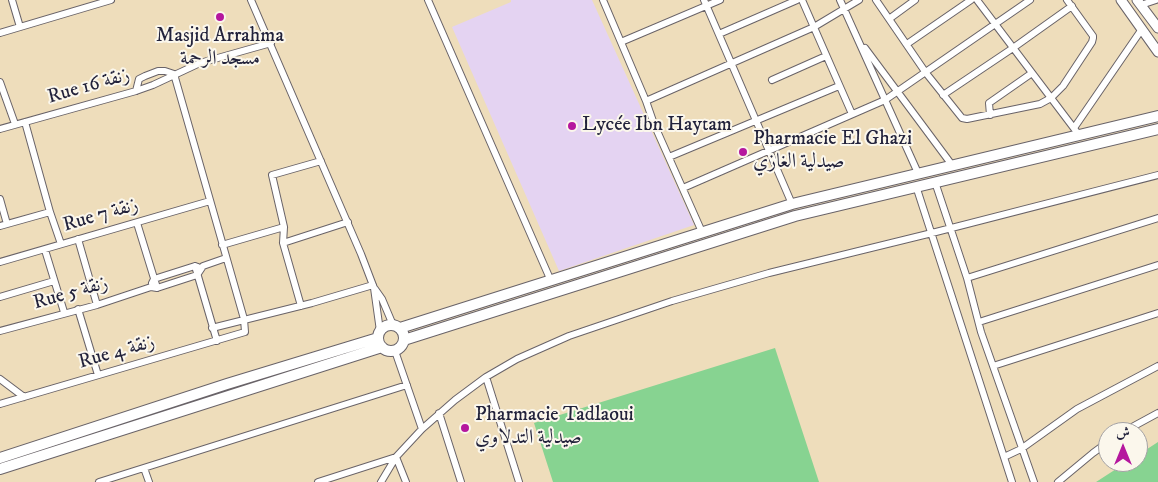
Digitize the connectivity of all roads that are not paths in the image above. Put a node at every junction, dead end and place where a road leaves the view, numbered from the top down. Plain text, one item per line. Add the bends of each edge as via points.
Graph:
1 (12, 0) edge
2 (111, 0) edge
3 (251, 0) edge
4 (428, 0) edge
5 (602, 0) edge
6 (720, 0) edge
7 (797, 0) edge
8 (802, 0) edge
9 (840, 0) edge
10 (860, 0) edge
11 (876, 0) edge
12 (915, 0) edge
13 (971, 0) edge
14 (977, 0) edge
15 (1030, 0) edge
16 (1067, 0) edge
17 (1121, 0) edge
18 (1156, 0) edge
19 (705, 3) edge
20 (1139, 3) edge
21 (1072, 6) junction
22 (844, 10) junction
23 (889, 19) junction
24 (994, 24) junction
25 (20, 27) junction
26 (814, 27) junction
27 (1158, 28) edge
28 (1142, 30) junction
29 (0, 34) edge
30 (719, 34) junction
31 (859, 40) junction
32 (621, 42) junction
33 (270, 43) junction
34 (907, 44) junction
35 (1013, 48) junction
36 (1158, 52) edge
37 (826, 56) junction
38 (732, 64) junction
39 (926, 73) junction
40 (1032, 73) junction
41 (174, 74) junction
42 (772, 80) dead end
43 (0, 82) edge
44 (839, 86) junction
45 (136, 91) junction
46 (899, 91) junction
47 (943, 94) junction
48 (1051, 98) junction
49 (885, 100) junction
50 (646, 101) junction
51 (852, 114) junction
52 (990, 116) junction
53 (1158, 116) edge
54 (756, 121) junction
55 (25, 122) junction
56 (15, 124) junction
57 (0, 129) edge
58 (1158, 129) edge
59 (1076, 132) junction
60 (769, 150) junction
61 (669, 157) junction
62 (321, 161) junction
63 (952, 165) junction
64 (918, 173) junction
65 (1158, 175) edge
66 (935, 182) junction
67 (916, 186) junction
68 (683, 188) junction
69 (0, 200) edge
70 (210, 201) junction
71 (792, 204) junction
72 (50, 212) junction
73 (1158, 218) edge
74 (348, 222) junction
75 (137, 223) junction
76 (4, 225) edge
77 (284, 227) junction
78 (951, 229) junction
79 (702, 232) junction
80 (932, 234) junction
81 (78, 239) junction
82 (283, 243) junction
83 (61, 244) junction
84 (222, 245) junction
85 (45, 250) junction
86 (226, 258) junction
87 (0, 262) edge
88 (1158, 265) edge
89 (198, 267) junction
90 (197, 275) junction
91 (966, 278) junction
92 (154, 280) junction
93 (54, 281) junction
94 (551, 281) junction
95 (373, 286) junction
96 (154, 287) junction
97 (0, 297) edge
98 (96, 304) junction
99 (301, 306) junction
100 (78, 310) junction
101 (64, 312) junction
102 (1158, 313) edge
103 (244, 320) junction
104 (979, 322) junction
105 (396, 326) junction
106 (212, 328) junction
107 (0, 331) edge
108 (380, 338) junction
109 (404, 340) junction
110 (217, 341) junction
111 (395, 350) junction
112 (993, 366) junction
113 (1158, 366) edge
114 (98, 375) junction
115 (486, 377) junction
116 (0, 379) edge
117 (407, 385) junction
118 (24, 397) junction
119 (0, 404) edge
120 (1158, 412) edge
121 (439, 413) junction
122 (1140, 422) edge
123 (422, 429) junction
124 (1022, 449) junction
125 (1098, 449) edge
126 (396, 457) junction
127 (1004, 457) junction
128 (0, 458) edge
129 (144, 468) junction
130 (0, 469) edge
131 (99, 482) edge
132 (149, 482) edge
133 (318, 482) edge
134 (381, 482) edge
135 (406, 482) edge
136 (461, 482) edge
137 (519, 482) edge
138 (1012, 482) edge
139 (1034, 482) edge
140 (1058, 482) edge

1 - 25 street
2 - 25 street
3 - 33 street
4 - 94 street
5 - 32 street
6 - 19 street
7 - 30 street
8 - 26 street
9 - 22 street
10 - 22 street
11 - 23 street
12 - 23 street
13 - 34 street
14 - 24 street
15 - 24 street
16 - 21 street
17 - 28 street
18 - 20 street
19 - 30 street
19 - 32 street
20 - 27 street
21 - 35 street
21 - 48 street via 1093,36 1092,42
22 - 26 street
22 - 31 street
23 - 34 street
24 - 35 street
24 - 39 street
25 - 29 street
26 - 37 street
26 - 38 street
28 - 36 street
28 - 59 street
30 - 38 street
31 - 46 street
31 - 49 street
32 - 50 street
33 - 41 street, Rue 16 زنقة
33 - 62 street
34 - 39 street
35 - 40 street
35 - 47 street
37 - 42 street
37 - 44 street
38 - 50 street
38 - 54 street
39 - 46 street
39 - 47 street
40 - 48 street
40 - 52 street via 989,103
41 - 45 street, Rue 16 زنقة
41 - 45 street via 158,71 145,76 139,80
41 - 70 street
43 - 56 street
44 - 51 street
44 - 54 street
45 - 55 street, Rue 16 زنقة
46 - 49 street
46 - 63 street
47 - 52 street via 962,118
48 - 52 street via 1040,104
48 - 59 street
49 - 51 street
49 - 64 street
50 - 61 street
51 - 60 street
53 - 59 main road
54 - 60 street
54 - 61 street
55 - 56 street, Rue 16 زنقة
55 - 72 street
56 - 57 street, Rue 16 زنقة
58 - 66 main road
59 - 63 main road
60 - 68 street
60 - 71 street
61 - 68 street
62 - 74 street
62 - 77 street via 272,175
63 - 64 main road
64 - 71 main road
65 - 78 street
66 - 67 main road
66 - 78 street
67 - 80 street
67 - 109 main road via 759,226
68 - 79 street
69 - 76 street
70 - 75 street, Rue 7 زنقة
70 - 84 street
71 - 79 main road
72 - 76 street
72 - 83 street
73 - 91 street
74 - 82 street
74 - 95 street
75 - 81 street, Rue 7 زنقة
75 - 92 street
77 - 82 street
77 - 84 street
78 - 80 street
78 - 91 street
79 - 94 main road
80 - 115 street via 769,273 613,320 517,359
80 - 127 street
81 - 83 street, Rue 7 زنقة
81 - 98 street
82 - 99 street
83 - 85 street, Rue 7 زنقة
84 - 86 street
85 - 87 street, Rue 7 زنقة
85 - 93 street
86 - 89 street
86 - 103 street
88 - 104 street
89 - 90 street
89 - 92 street
90 - 96 street, Rue 5 زنقة
90 - 106 street
91 - 104 street
92 - 96 street
93 - 97 street
93 - 101 street
94 - 105 main road
95 - 99 street
95 - 105 street
95 - 108 street
96 - 98 street, Rue 5 زنقة
98 - 100 street, Rue 5 زنقة
99 - 103 street
100 - 101 street, Rue 5 زنقة
100 - 114 street
101 - 107 street, Rue 5 زنقة
102 - 112 street
103 - 106 street
103 - 110 street, Rue 4 زنقة via 246,330 243,333
104 - 112 street
105 - 108 main road via 386,326
105 - 109 main road
106 - 110 street
108 - 111 main road via 390,351
108 - 128 main road
108 - 130 main road
109 - 111 main road
110 - 114 street, Rue 4 زنقة
111 - 117 street
112 - 124 street
113 - 124 street via 1077,409
114 - 118 street, Rue 4 زنقة
115 - 121 street
115 - 137 street
116 - 118 street
117 - 123 street
117 - 129 street
118 - 119 street, Rue 4 زنقة
120 - 122 street
121 - 123 street
121 - 136 street
123 - 126 street
124 - 127 street
124 - 139 street
125 - 140 street
126 - 133 street
126 - 134 street
126 - 135 street
127 - 138 street
129 - 131 street
129 - 132 street

